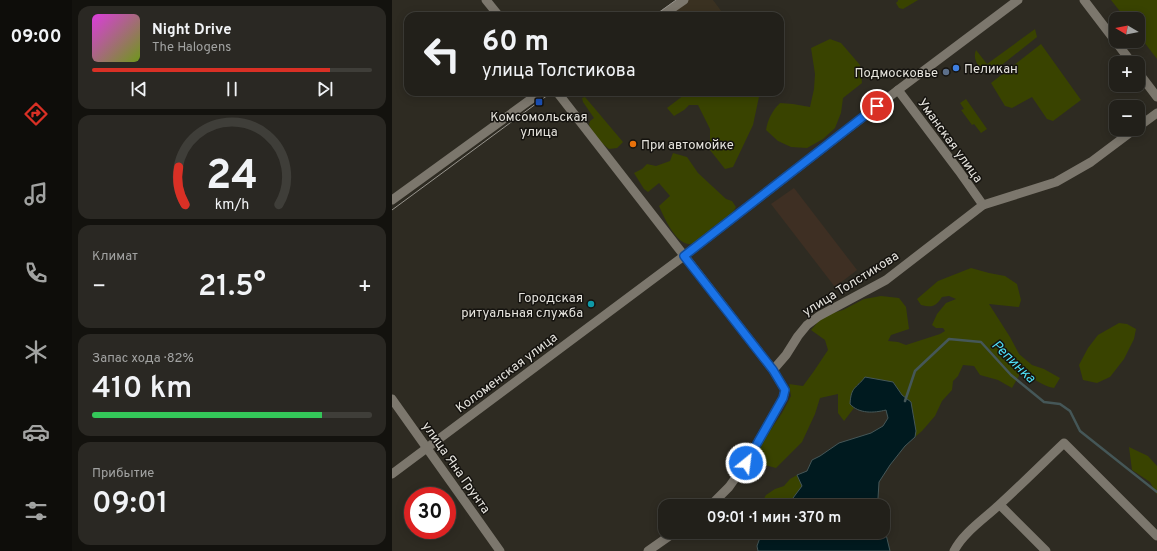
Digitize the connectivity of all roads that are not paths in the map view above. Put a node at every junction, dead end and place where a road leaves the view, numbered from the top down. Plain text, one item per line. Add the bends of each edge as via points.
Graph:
1 (486, 0) edge
2 (684, 0) edge
3 (1018, 0) edge
4 (1084, 0) edge
5 (496, 12) edge
6 (667, 12) edge
7 (1127, 56) edge
8 (1145, 81) edge
9 (898, 90) junction
10 (535, 96) edge
11 (560, 96) edge
12 (1157, 97) edge
13 (1157, 113) edge
14 (1145, 122) edge
15 (1125, 136) edge
16 (392, 200) edge
17 (983, 205) junction
18 (684, 256) junction
19 (773, 370) junction
20 (392, 399) edge
21 (427, 447) junction
22 (392, 474) edge
23 (717, 499) edge
24 (1000, 504) junction
25 (1157, 536) edge
26 (665, 539) edge
27 (500, 551) edge
28 (648, 551) edge
29 (954, 551) edge
30 (1046, 551) edge

1 - 5 street
2 - 6 street
3 - 9 street, Коломенская улица
4 - 7 street
8 - 12 street
9 - 17 street, Уманская улица
9 - 18 street, Коломенская улица
10 - 16 street
11 - 18 street
13 - 14 street
15 - 17 street, улица Толстикова via 1090,162 1056,182
17 - 19 street, улица Толстикова via 886,280 807,325
18 - 19 street
18 - 21 street, Коломенская улица
19 - 23 street via 785,390 783,398 746,463 730,487
20 - 21 street, улица Яна Грунта
21 - 22 street, Коломенская улица
21 - 27 street, улица Яна Грунта
24 - 25 street via 1064,443
24 - 29 street via 963,538
24 - 30 street
26 - 28 street

